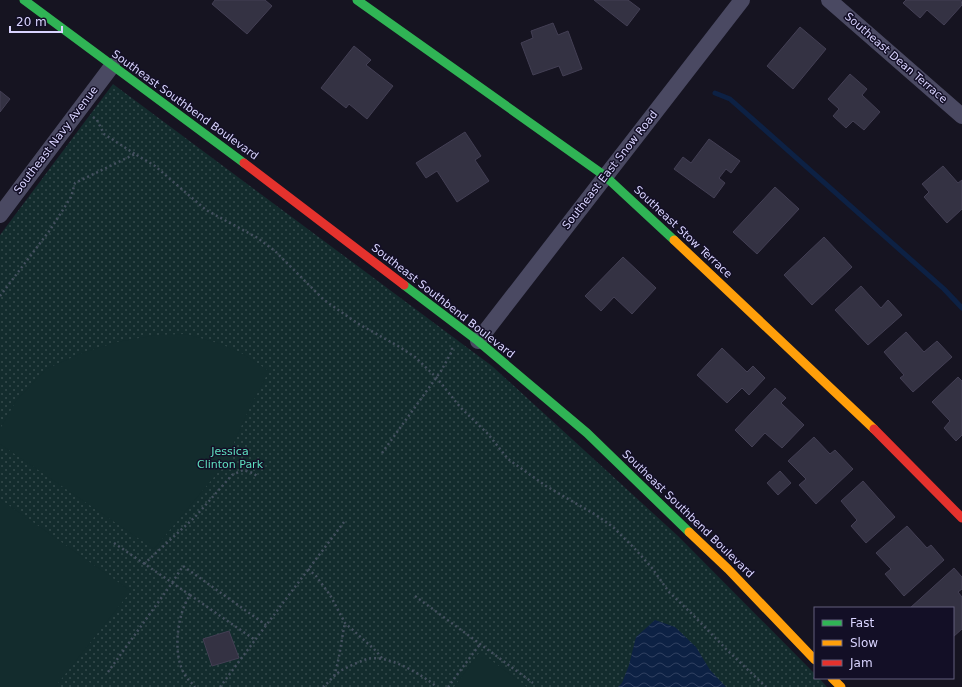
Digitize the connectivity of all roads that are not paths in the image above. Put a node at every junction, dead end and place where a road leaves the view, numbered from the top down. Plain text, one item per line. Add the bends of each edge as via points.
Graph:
1 (24, 0) edge
2 (357, 0) edge
3 (742, 0) edge
4 (829, 0) edge
5 (112, 66) junction
6 (962, 116) edge
7 (605, 176) junction
8 (0, 215) edge
9 (478, 341) junction
10 (962, 518) edge
11 (814, 659) edge
12 (833, 679) edge
13 (841, 687) edge

1 - 5 street, Southeast Southbend Boulevard
2 - 7 street, Southeast Stow Terrace
3 - 7 street, Southeast East Snow Road
4 - 6 street, Southeast Dean Terrace
5 - 8 street, Southeast Navy Avenue
5 - 9 street, Southeast Southbend Boulevard via 238,158
7 - 9 street, Southeast East Snow Road
7 - 10 street, Southeast Stow Terrace via 860,413
9 - 11 street, Southeast Southbend Boulevard via 587,433 728,569
12 - 13 street

